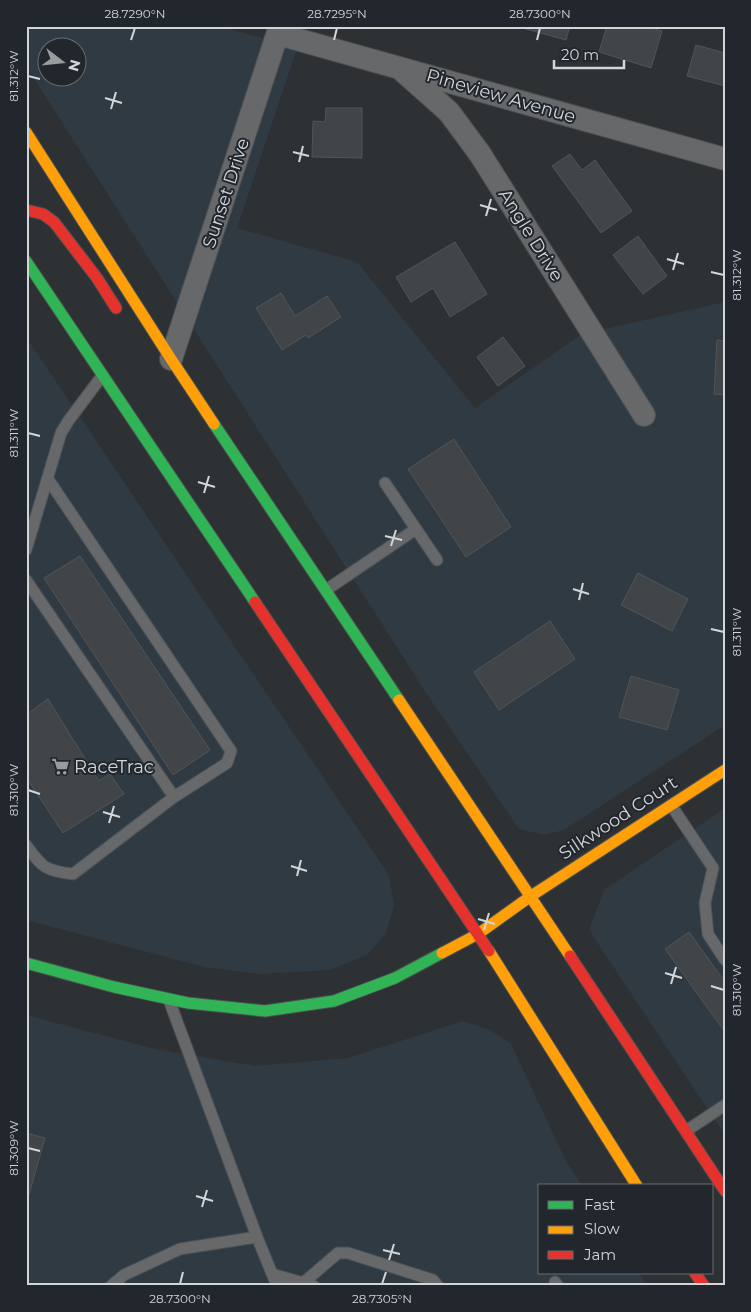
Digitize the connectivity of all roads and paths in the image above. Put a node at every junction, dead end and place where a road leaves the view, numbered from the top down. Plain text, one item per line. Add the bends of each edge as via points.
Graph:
1 (279, 30) edge
2 (400, 68) junction
3 (26, 132) edge
4 (725, 159) edge
5 (26, 210) edge
6 (26, 261) edge
7 (123, 319) dead end
8 (166, 360) junction
9 (102, 376) junction
10 (644, 415) dead end
11 (48, 479) junction
12 (385, 483) dead end
13 (416, 529) junction
14 (26, 550) edge
15 (437, 560) dead end
16 (26, 580) edge
17 (326, 590) junction
18 (725, 770) edge
19 (174, 797) junction
20 (672, 805) junction
21 (26, 845) edge
22 (531, 896) junction
23 (478, 934) junction
24 (725, 960) edge
25 (26, 963) edge
26 (168, 998) junction
27 (725, 1105) edge
28 (686, 1131) junction
29 (636, 1184) edge
30 (725, 1191) edge
31 (257, 1237) junction
32 (272, 1274) junction
33 (696, 1274) edge
34 (309, 1284) edge
35 (111, 1286) edge
36 (277, 1286) edge
37 (438, 1286) edge
38 (704, 1286) edge

1 - 2 street, Pineview Avenue
1 - 8 street, Sunset Drive
2 - 4 street, Pineview Avenue
2 - 10 street, Angle Drive via 449,112 480,154
3 - 8 main road
5 - 7 main road via 43,214 54,222 97,278
6 - 9 main road
8 - 17 main road
9 - 11 lane via 62,433
9 - 23 main road
11 - 14 lane
11 - 19 lane via 230,750 227,763
12 - 13 lane
13 - 15 lane
13 - 17 lane
16 - 19 lane
17 - 22 main road
18 - 20 main road, Silkwood Court
19 - 21 lane via 73,874 54,872 40,864
20 - 22 main road, Silkwood Court
20 - 24 lane via 713,868 705,904 708,934
22 - 23 main road, Silkwood Court
22 - 28 main road
23 - 26 main road, Silkwood Court via 395,978 334,1001 265,1011
23 - 29 main road
25 - 26 main road, Silkwood Court
26 - 31 lane
27 - 28 lane
28 - 30 main road
31 - 32 lane
31 - 35 lane via 180,1249 124,1275
32 - 34 lane
32 - 36 lane
33 - 38 main road
34 - 37 lane via 338,1253 348,1253 433,1280

